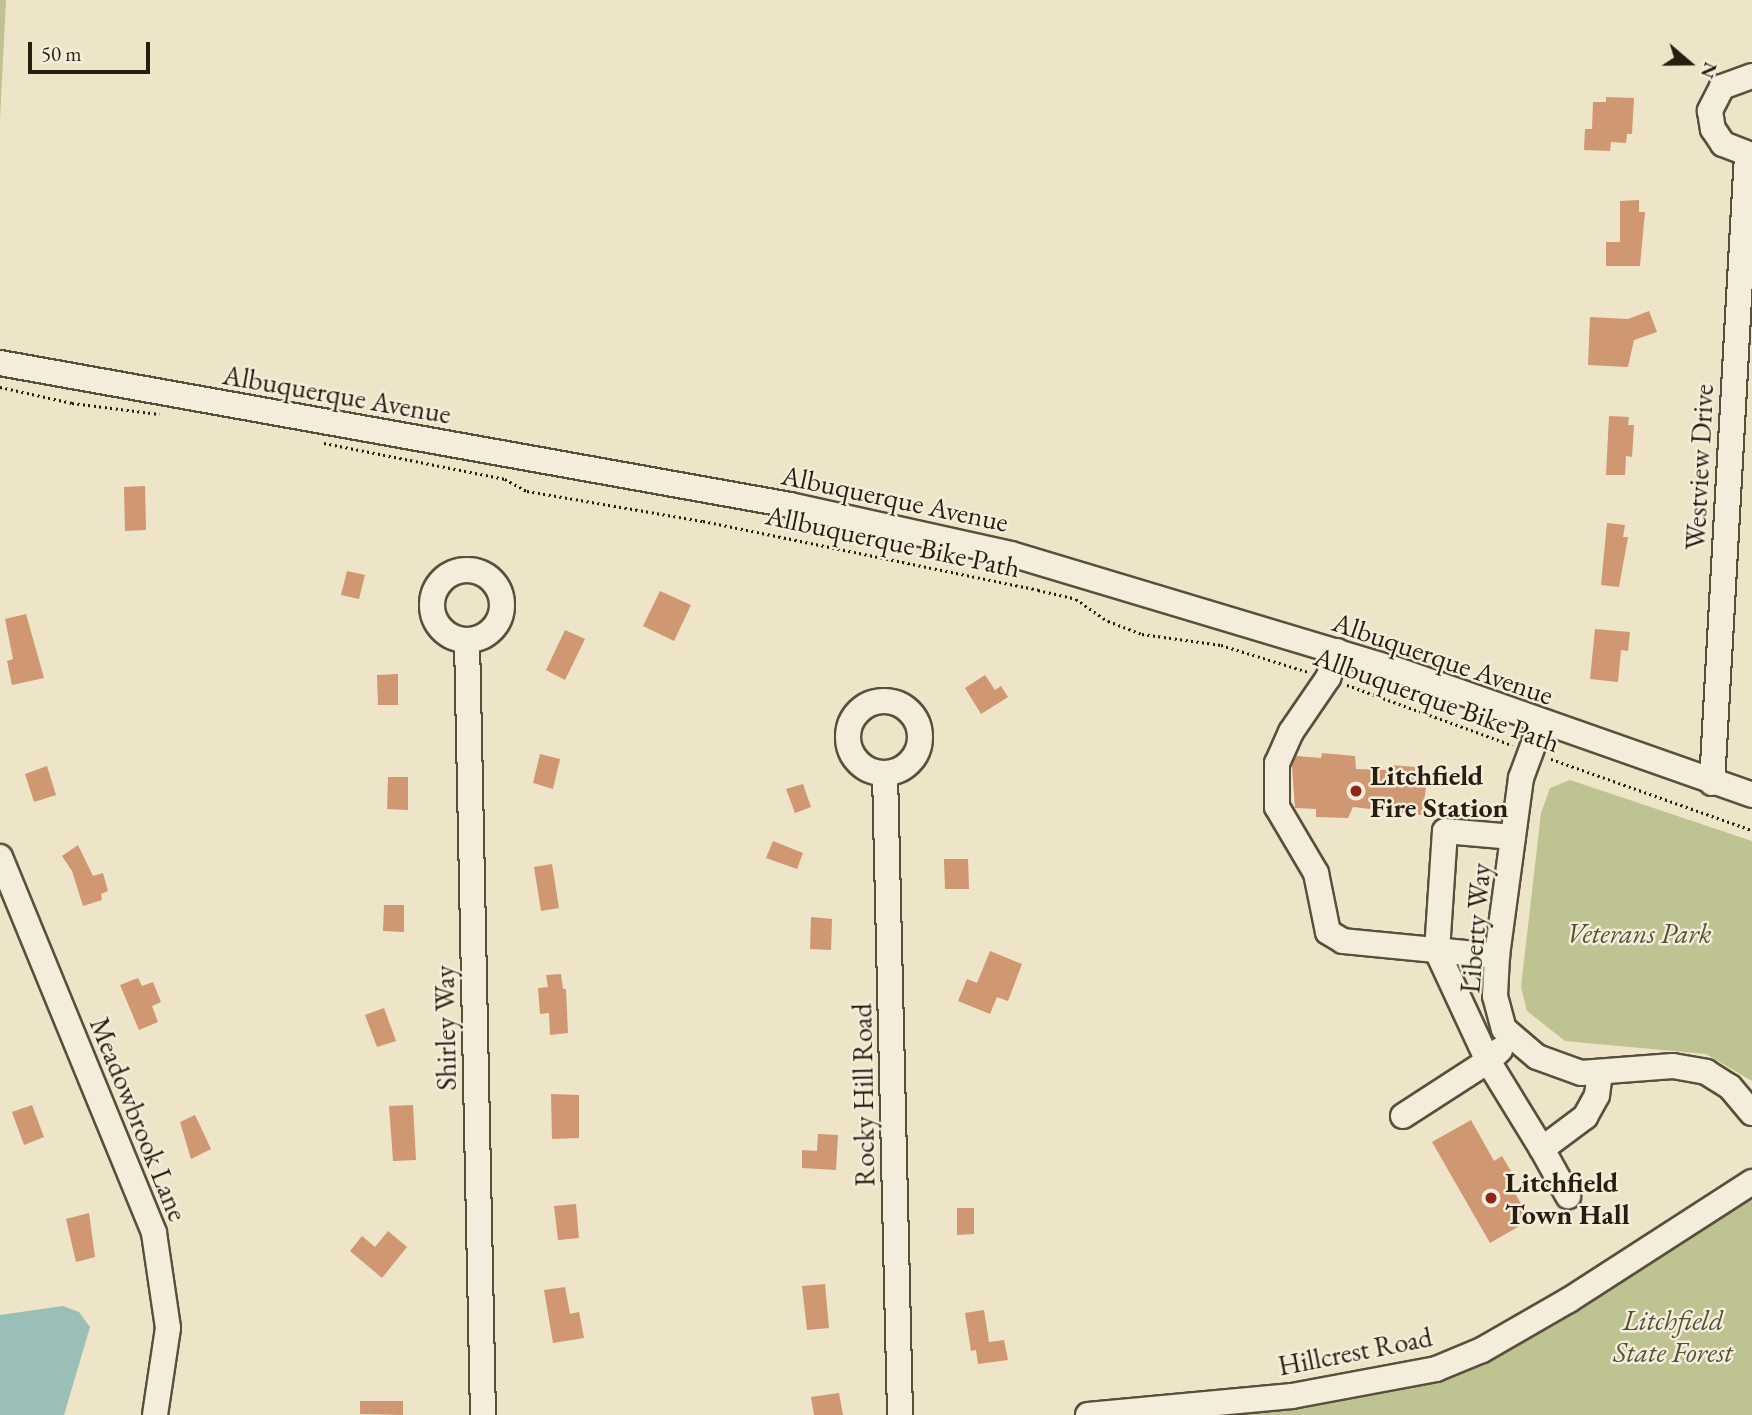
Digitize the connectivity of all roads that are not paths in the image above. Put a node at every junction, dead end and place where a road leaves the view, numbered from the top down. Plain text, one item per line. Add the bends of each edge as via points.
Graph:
1 (1752, 76) edge
2 (1749, 155) edge
3 (0, 363) edge
4 (467, 640) dead end
5 (1337, 651) junction
6 (1541, 724) junction
7 (885, 773) dead end
8 (1712, 783) junction
9 (1752, 795) edge
10 (1513, 837) junction
11 (0, 857) edge
12 (9, 907) edge
13 (1437, 951) junction
14 (1497, 956) junction
15 (1514, 1039) junction
16 (1488, 1060) junction
17 (1600, 1073) junction
18 (1752, 1113) edge
19 (1403, 1116) dead end
20 (1542, 1149) junction
21 (1752, 1182) edge
22 (1568, 1196) dead end
23 (155, 1415) edge
24 (483, 1415) edge
25 (900, 1415) edge
26 (1088, 1415) edge

1 - 2 street, Westview Drive via 1722,87 1710,111 1717,137 1730,150
2 - 8 street, Westview Drive
3 - 5 street, Albuquerque Avenue via 803,508 1011,554
4 - 24 street, Shirley Way
5 - 6 street, Albuquerque Avenue
5 - 13 street via 1328,678 1291,732 1278,763 1277,807 1316,873 1328,932 1343,941
6 - 8 street, Albuquerque Avenue
6 - 10 street, Liberty Way via 1521,778
7 - 25 street, Rocky Hill Road
8 - 9 street, Albuquerque Avenue
10 - 13 street via 1445,831
10 - 14 street, Liberty Way
11 - 12 street, Meadowbrook Lane
12 - 23 street, Meadowbrook Lane via 154,1233 168,1328
13 - 14 street
13 - 16 street
14 - 15 street, Liberty Way via 1498,1014
15 - 16 street
15 - 17 street, Liberty Way via 1558,1067
16 - 19 street
16 - 20 street
17 - 18 street, Liberty Way via 1672,1066 1706,1072 1730,1087
17 - 20 street via 1597,1095 1585,1117
20 - 22 street
21 - 26 street, Hillcrest Road via 1559,1306 1482,1350 1436,1369 1292,1396

